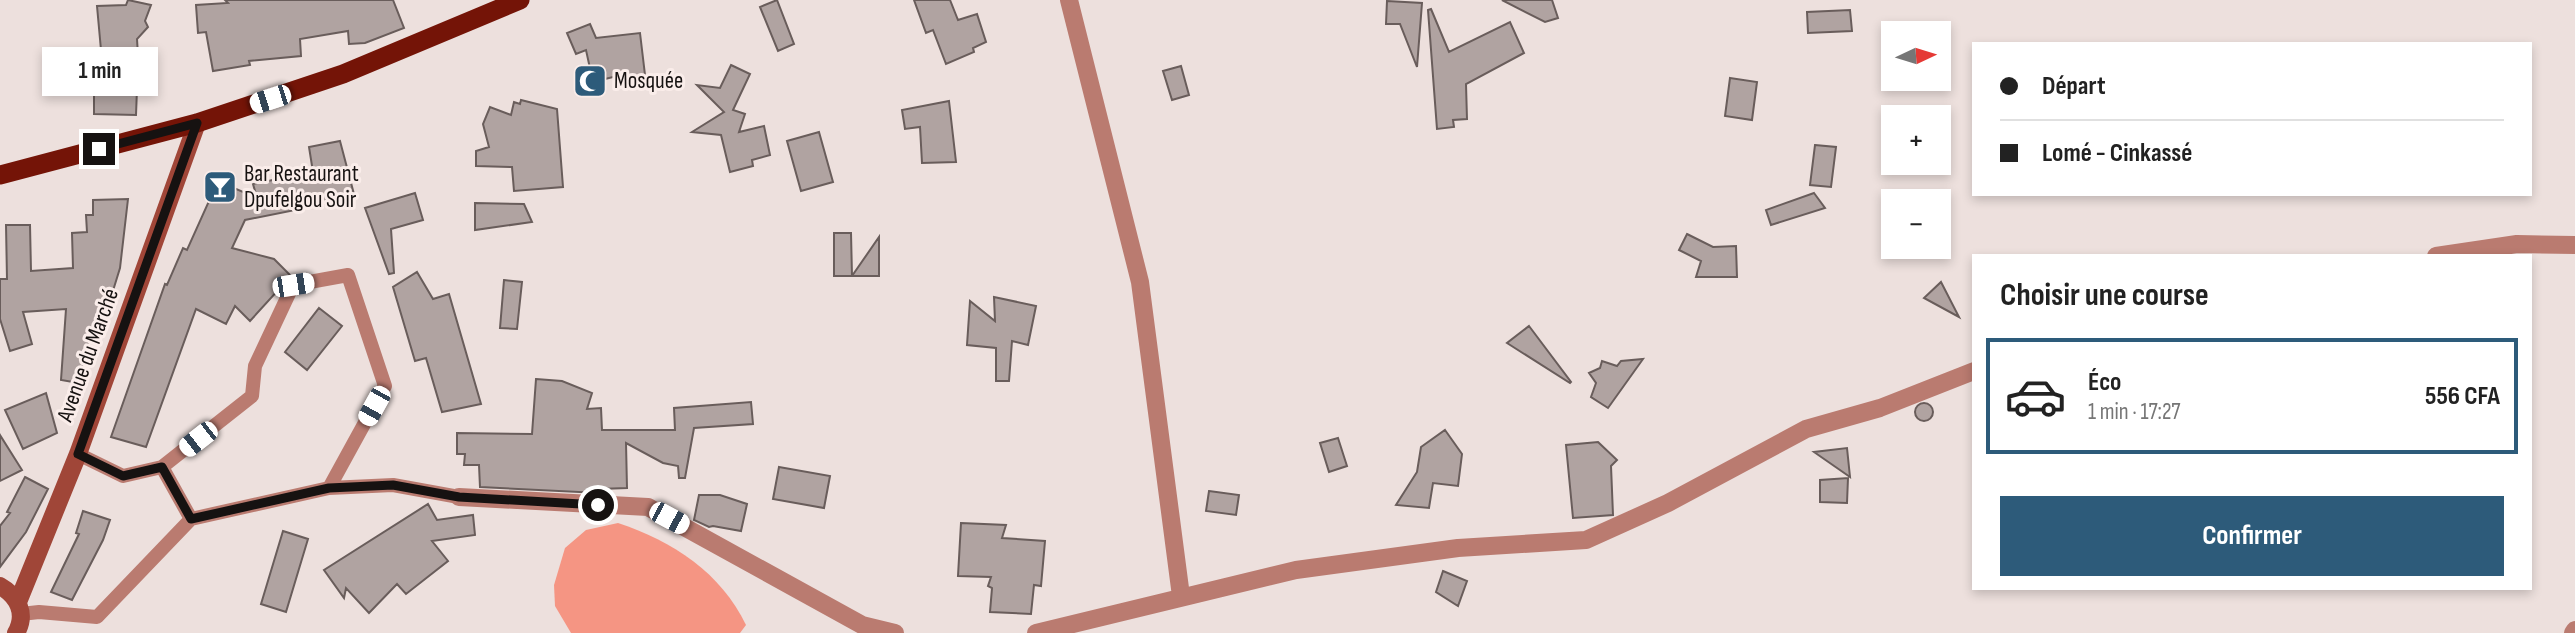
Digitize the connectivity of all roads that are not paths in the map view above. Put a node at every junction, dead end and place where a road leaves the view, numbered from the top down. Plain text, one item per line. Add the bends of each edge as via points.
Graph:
1 (520, 0) edge
2 (1069, 0) edge
3 (197, 123) junction
4 (0, 175) edge
5 (2575, 245) edge
6 (2450, 254) edge
7 (1972, 372) edge
8 (78, 454) junction
9 (162, 467) junction
10 (329, 488) junction
11 (459, 497) joint
12 (191, 519) junction
13 (0, 586) edge
14 (1181, 596) junction
15 (20, 608) junction
16 (16, 633) edge
17 (895, 633) edge
18 (1036, 633) edge

1 - 3 highway via 343,74
2 - 14 street via 1140,282
3 - 4 highway
3 - 8 main road, Avenue du Marché
5 - 6 street via 2517,244
7 - 14 street via 1880,408 1806,429 1668,503 1586,540 1403,554 1296,570
8 - 9 lane via 123,476
8 - 15 main road, Avenue du Marché
9 - 10 lane via 252,396 255,366 293,285 348,275 385,386
9 - 12 lane
10 - 11 lane via 393,485
10 - 12 lane
11 - 17 street via 648,507 862,625
12 - 15 lane via 97,617
13 - 15 main road
14 - 18 street
15 - 16 main road, Avenue du Marché

